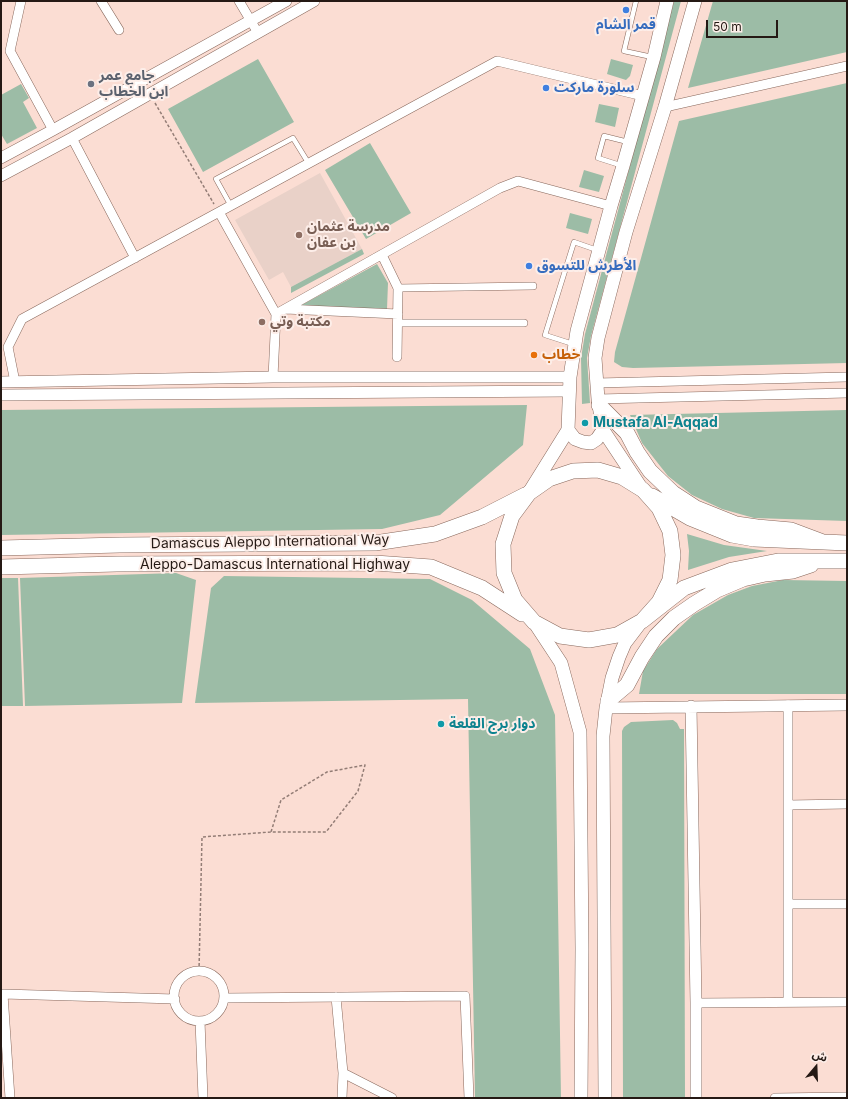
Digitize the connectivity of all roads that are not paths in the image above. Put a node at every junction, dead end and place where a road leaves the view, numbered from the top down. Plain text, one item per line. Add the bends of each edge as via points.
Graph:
1 (22, 1) edge
2 (101, 1) edge
3 (239, 1) edge
4 (286, 1) edge
5 (314, 1) edge
6 (636, 1) edge
7 (668, 1) edge
8 (694, 1) edge
9 (250, 20) junction
10 (119, 30) dead end
11 (258, 33) junction
12 (1, 49) edge
13 (10, 51) junction
14 (654, 57) junction
15 (847, 66) edge
16 (643, 96) junction
17 (665, 107) junction
18 (53, 130) junction
19 (72, 138) junction
20 (630, 142) junction
21 (1, 158) edge
22 (309, 164) junction
23 (623, 166) junction
24 (1, 176) edge
25 (231, 206) junction
26 (610, 206) junction
27 (219, 212) junction
28 (605, 225) junction
29 (626, 232) junction
30 (599, 250) junction
31 (382, 255) junction
32 (135, 258) junction
33 (533, 286) dead end
34 (398, 288) junction
35 (285, 309) junction
36 (276, 314) junction
37 (398, 318) junction
38 (524, 323) dead end
39 (574, 345) junction
40 (397, 357) dead end
41 (273, 377) junction
42 (570, 377) junction
43 (847, 377) edge
44 (1, 382) edge
45 (15, 382) junction
46 (597, 383) junction
47 (570, 391) junction
48 (847, 393) edge
49 (1, 395) edge
50 (599, 402) junction
51 (568, 430) junction
52 (603, 430) junction
53 (643, 490) junction
54 (529, 493) junction
55 (838, 541) edge
56 (1, 548) edge
57 (824, 561) junction
58 (847, 561) edge
59 (1, 567) edge
60 (642, 621) junction
61 (534, 622) junction
62 (607, 704) junction
63 (788, 705) junction
64 (847, 705) edge
65 (691, 706) junction
66 (847, 804) edge
67 (788, 805) junction
68 (788, 904) junction
69 (847, 904) edge
70 (604, 914) junction
71 (581, 915) junction
72 (582, 949) junction
73 (604, 949) junction
74 (336, 997) junction
75 (224, 998) junction
76 (174, 999) junction
77 (788, 1002) junction
78 (847, 1002) edge
79 (696, 1003) junction
80 (200, 1020) junction
81 (343, 1073) junction
82 (847, 1097) edge
83 (10, 1098) edge
84 (203, 1098) edge
85 (342, 1098) edge
86 (392, 1098) edge
87 (469, 1098) edge
88 (581, 1098) edge
89 (605, 1098) edge
90 (696, 1098) edge
91 (775, 1098) edge

1 - 13 street
2 - 10 street
3 - 9 street
4 - 9 street
5 - 11 street
6 - 14 lane via 624,51
7 - 14 main road
8 - 17 main road
9 - 11 street
9 - 18 street
11 - 19 street
12 - 13 street
13 - 18 street
14 - 16 main road
15 - 17 street
16 - 20 main road
16 - 22 street via 497,61
17 - 29 main road
18 - 21 street
19 - 24 street
19 - 32 street
20 - 23 main road
20 - 23 lane via 604,136 598,158
22 - 25 street
22 - 25 lane via 292,138 223,175 216,179
23 - 26 main road
25 - 27 street
26 - 28 main road
26 - 31 street via 518,181 500,188
27 - 32 street
27 - 36 street
28 - 29 main road
28 - 30 main road
29 - 46 main road via 598,338 595,358
30 - 39 main road
30 - 39 lane via 574,242 545,335
31 - 34 street
31 - 35 street
32 - 45 street via 22,319 8,347
33 - 34 street
34 - 37 street
35 - 36 street
35 - 37 street
36 - 41 street
37 - 38 street
37 - 40 street
39 - 42 main road
41 - 42 street
41 - 45 street
42 - 47 main road
43 - 46 street
44 - 45 street
46 - 50 main road
47 - 49 street
47 - 51 main road
48 - 50 street
50 - 52 main road
50 - 55 highway via 627,434 650,470 673,493 696,508 736,524 791,530
51 - 52 main road via 583,442 597,439
51 - 54 main road
52 - 53 main road
53 - 54 highway via 622,477 598,470 573,471 549,479
53 - 55 highway via 690,518 732,536
53 - 60 highway via 659,508 670,531 673,556 670,580 662,597
54 - 56 highway, Damascus Aleppo International Way via 482,517 435,534 374,543
54 - 61 highway via 512,516 503,544 504,573 515,600
57 - 58 highway
57 - 60 highway via 778,561 732,570 684,588
57 - 62 highway via 793,571 743,579 717,590 694,604 674,618 656,636 627,685
59 - 61 highway, Aleppo-Damascus International Highway via 375,563 431,567 482,588
60 - 61 highway, Aleppo-Damascus International Highway via 617,635 589,640 560,636
60 - 62 main road via 625,643 612,678
61 - 71 main road via 561,662 580,732
62 - 65 street
62 - 70 main road via 603,736
63 - 64 street
63 - 65 street
63 - 67 street
65 - 79 street
66 - 67 street
67 - 68 street
68 - 69 street
68 - 77 street
70 - 71 main road via 600,921 592,923 585,921
70 - 73 main road
71 - 72 main road
72 - 73 main road via 592,942
72 - 88 main road
73 - 89 main road
74 - 75 street
74 - 81 street
74 - 87 street via 465,996
75 - 76 street via 217,979 207,972 199,971 191,973 178,983
75 - 80 street via 218,1013 211,1018
76 - 80 street via 181,1013 188,1018
76 - 83 street via 3,994
77 - 78 street
77 - 79 street
79 - 90 street
80 - 84 street
81 - 85 street
81 - 86 street
82 - 91 street

